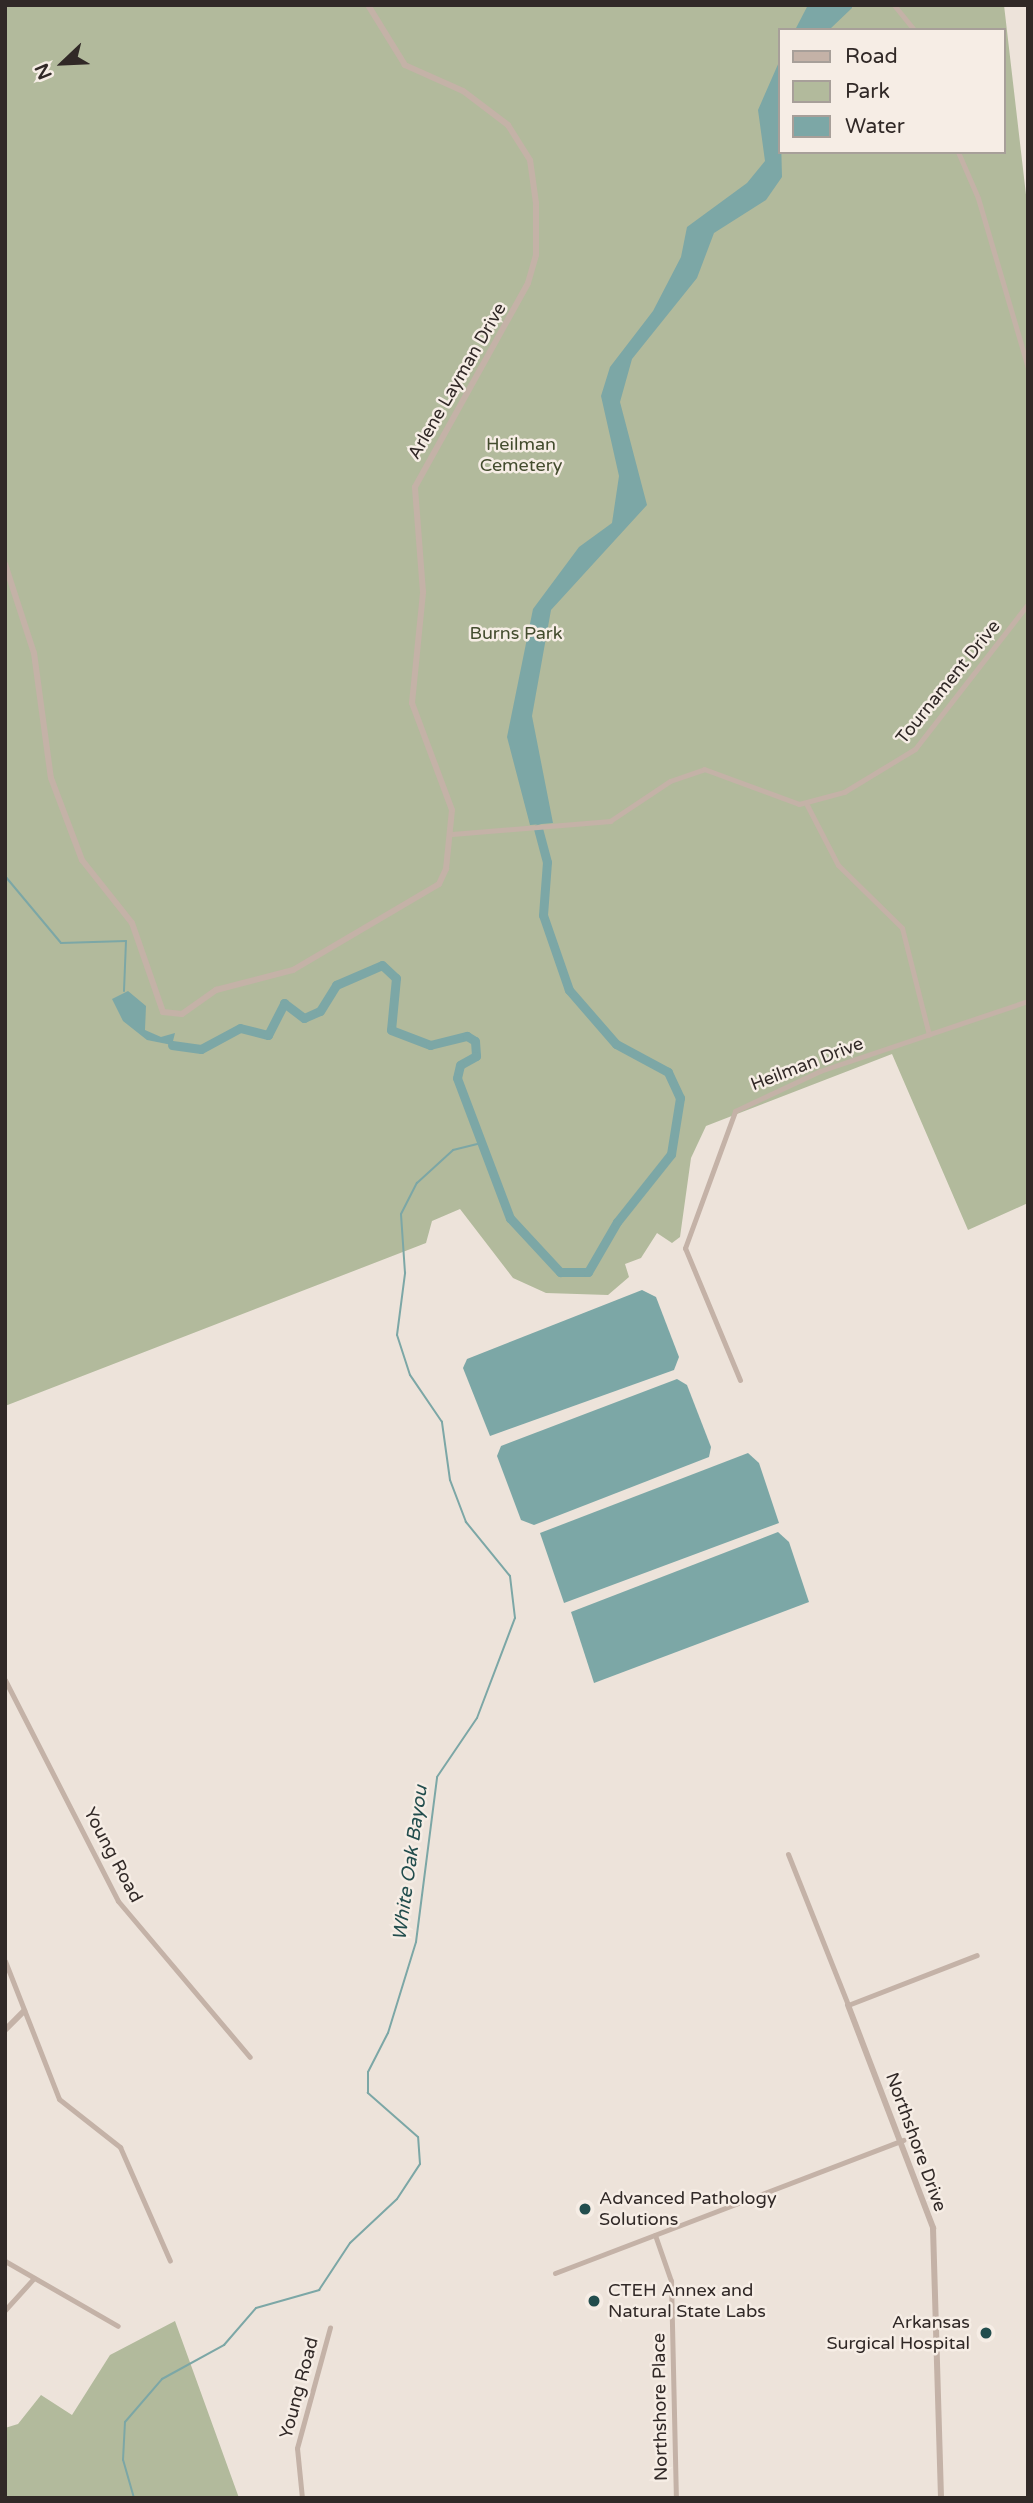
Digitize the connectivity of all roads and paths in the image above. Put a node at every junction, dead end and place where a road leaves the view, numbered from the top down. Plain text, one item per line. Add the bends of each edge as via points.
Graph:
1 (369, 5) edge
2 (894, 5) edge
3 (912, 28) edge
4 (959, 154) edge
5 (1028, 368) edge
6 (5, 564) edge
7 (1028, 604) edge
8 (807, 805) junction
9 (452, 834) junction
10 (1028, 1001) edge
11 (929, 1035) junction
12 (740, 1380) dead end
13 (5, 1680) edge
14 (788, 1854) dead end
15 (978, 1955) dead end
16 (5, 1961) edge
17 (848, 2005) junction
18 (24, 2011) junction
19 (5, 2030) edge
20 (250, 2057) dead end
21 (903, 2140) junction
22 (655, 2235) junction
23 (5, 2261) edge
24 (170, 2262) dead end
25 (555, 2273) dead end
26 (34, 2278) junction
27 (5, 2310) edge
28 (118, 2326) dead end
29 (330, 2327) dead end
30 (302, 2498) edge
31 (676, 2498) edge
32 (941, 2498) edge

1 - 9 street, Arlene Layman Drive via 405,65 499,115 516,135 534,174 536,252 528,283 427,457 414,494 423,592 411,703 450,797
2 - 3 street
4 - 5 street via 978,198
6 - 9 street, Arlene Layman Drive via 34,653 51,779 82,860 132,923 163,1013 182,1014 216,990 293,970 420,901 443,878
7 - 8 street, Tournament Drive via 910,753 864,783
8 - 9 street via 704,769 670,781 620,818
8 - 11 street via 838,865 902,928
10 - 11 street, Heilman Drive
11 - 12 street, Heilman Drive via 783,1086 741,1105 730,1120 685,1248
13 - 20 street, Young Road via 118,1901
14 - 17 street, Northshore Drive
15 - 17 street
16 - 18 street
17 - 21 street, Northshore Drive
18 - 19 street
18 - 24 street via 60,2099 120,2147
21 - 22 street
21 - 32 street, Northshore Drive via 933,2228
22 - 25 street
22 - 31 street, Northshore Place via 671,2281
23 - 26 street
26 - 27 street
26 - 28 street
29 - 30 street, Young Road via 297,2448

